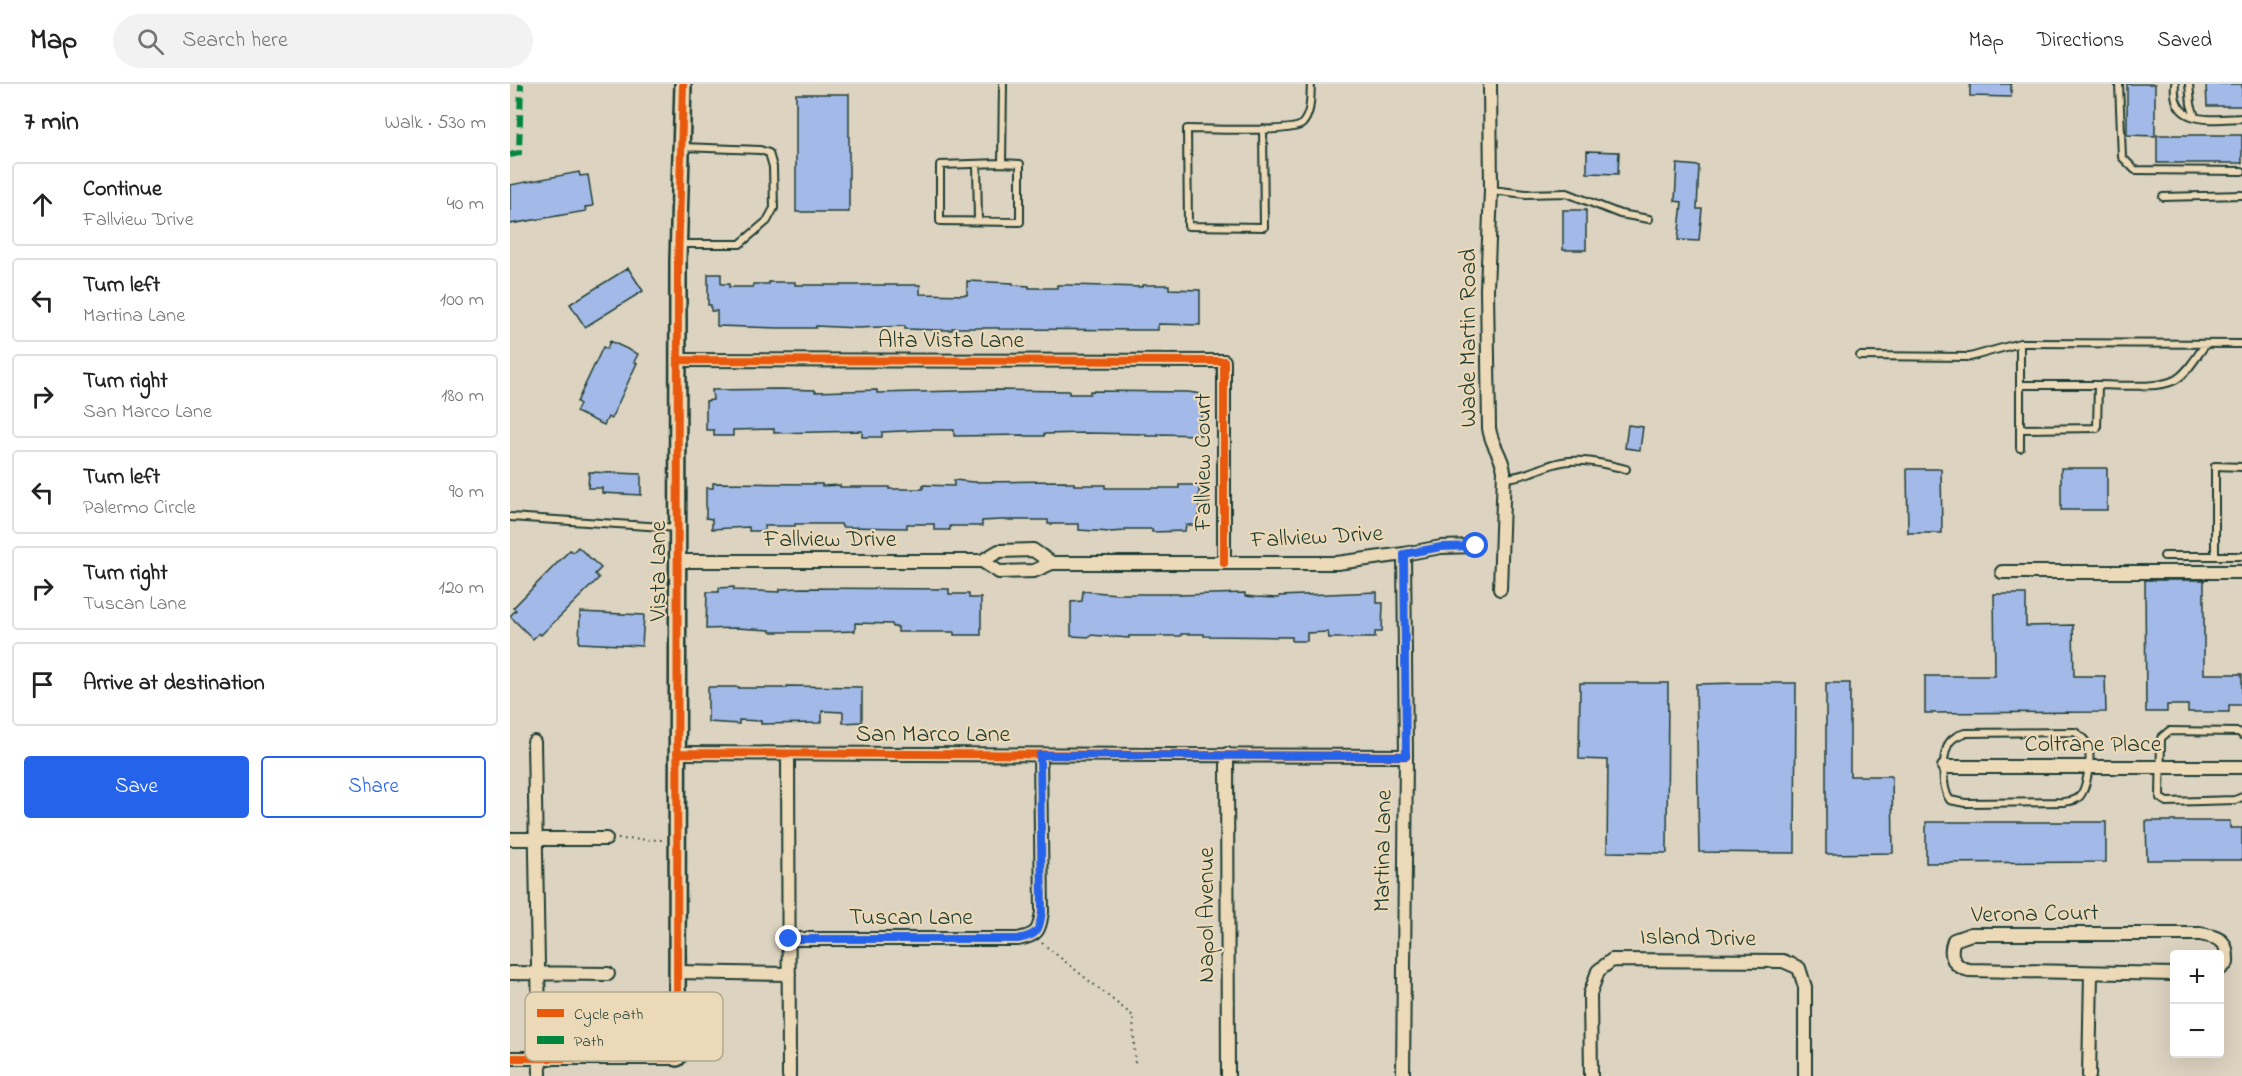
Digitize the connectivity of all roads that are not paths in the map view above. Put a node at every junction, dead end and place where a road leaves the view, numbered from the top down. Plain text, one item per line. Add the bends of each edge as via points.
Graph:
1 (683, 84) edge
2 (1003, 84) edge
3 (1311, 84) edge
4 (1490, 84) edge
5 (2119, 84) edge
6 (2175, 84) edge
7 (2189, 84) edge
8 (2195, 117) junction
9 (2242, 118) edge
10 (1263, 129) junction
11 (681, 147) junction
12 (1002, 163) junction
13 (977, 164) junction
14 (2242, 171) edge
15 (1491, 190) junction
16 (2242, 195) edge
17 (2163, 196) dead end
18 (1648, 219) dead end
19 (978, 221) junction
20 (679, 244) junction
21 (2020, 343) junction
22 (2206, 344) junction
23 (2242, 344) edge
24 (1860, 356) dead end
25 (678, 360) junction
26 (1224, 361) joint
27 (2098, 385) junction
28 (2020, 386) junction
29 (2020, 429) junction
30 (2020, 448) dead end
31 (2242, 467) edge
32 (1626, 469) dead end
33 (1503, 478) junction
34 (510, 517) edge
35 (679, 528) junction
36 (1476, 546) dead end
37 (1404, 554) junction
38 (2164, 556) dead end
39 (2215, 556) junction
40 (2242, 556) edge
41 (678, 561) junction
42 (982, 561) junction
43 (1052, 563) junction
44 (1224, 563) junction
45 (2002, 572) dead end
46 (2242, 572) edge
47 (1500, 589) dead end
48 (2242, 735) edge
49 (534, 742) dead end
50 (676, 753) junction
51 (788, 753) junction
52 (1227, 754) junction
53 (1040, 755) junction
54 (1406, 756) junction
55 (2089, 765) junction
56 (2160, 766) junction
57 (1944, 767) junction
58 (2242, 767) edge
59 (2242, 797) edge
60 (606, 838) road end
61 (510, 839) edge
62 (536, 839) junction
63 (789, 939) junction
64 (2224, 966) edge
65 (676, 972) junction
66 (510, 973) edge
67 (539, 973) junction
68 (608, 974) dead end
69 (789, 974) junction
70 (2091, 974) junction
71 (2170, 974) edge
72 (539, 992) edge
73 (676, 992) edge
74 (789, 1076) edge
75 (1228, 1076) edge
76 (1403, 1076) edge
77 (1591, 1076) edge
78 (1805, 1076) edge
79 (2090, 1076) edge

1 - 11 street, Vista Lane
2 - 12 lane
3 - 10 lane via 1308,115 1301,126
4 - 15 street, Wade Martin Road
5 - 14 lane via 2122,157 2135,170
6 - 8 lane via 2175,101 2180,109
7 - 8 lane
8 - 9 lane
10 - 10 lane via 1187,129 1188,226 1264,227
11 - 20 street, Vista Lane
11 - 20 lane via 769,153 774,208 767,221 740,244
12 - 13 lane
12 - 19 lane via 1020,164 1020,222
13 - 19 lane
13 - 19 lane via 940,165 940,221
15 - 18 lane via 1567,193 1620,214
15 - 33 street, Wade Martin Road via 1487,289 1489,428 1490,440 1503,461
16 - 17 lane
20 - 25 street, Vista Lane
21 - 22 lane
21 - 24 lane via 1970,357
21 - 28 lane
22 - 23 lane
22 - 27 lane via 2175,380 2160,384
25 - 26 street, Alta Vista Lane
25 - 35 street, Vista Lane
26 - 44 street, Fallview Court
27 - 28 lane
27 - 29 lane via 2097,428
28 - 29 lane
29 - 30 lane
31 - 39 lane via 2215,466
32 - 33 lane via 1584,461 1561,462 1526,475
33 - 47 street, Wade Martin Road
34 - 35 lane
35 - 41 street, Vista Lane
36 - 37 street, Fallview Drive
37 - 44 street, Fallview Drive via 1337,563
37 - 54 street, Martina Lane
38 - 39 lane
39 - 40 lane
41 - 42 street, Fallview Drive
41 - 50 street, Vista Lane
42 - 43 street, Fallview Drive via 999,572 1034,571
42 - 43 street, Fallview Drive via 999,551 1032,550
43 - 44 street, Fallview Drive
45 - 46 street
48 - 56 lane via 2169,731 2161,738
49 - 62 street
50 - 51 street, San Marco Lane
50 - 65 street, Vista Lane
51 - 53 street, San Marco Lane
51 - 63 street
52 - 53 street, San Marco Lane
52 - 54 street, San Marco Lane
52 - 75 street, Napol Avenue
53 - 63 street, Tuscan Lane via 1042,912 1033,936
54 - 76 street, Martina Lane
55 - 56 street, Coltrane Place
55 - 57 street, Coltrane Place
55 - 57 lane via 2088,747 2075,732 1965,733 1948,744
55 - 57 lane via 2077,800 1965,804 1946,795
56 - 58 street, Coltrane Place
56 - 59 lane via 2160,798 2167,802
60 - 62 street
61 - 62 street
62 - 67 street
63 - 69 street
64 - 70 street, Verona Court via 2226,947 2220,939 2200,934 1971,934 1954,940 1952,945 1953,961 1969,970
65 - 69 street
65 - 73 street, Vista Lane
66 - 67 street
67 - 68 street
67 - 72 street
69 - 74 street
70 - 71 street, Verona Court
70 - 79 street
77 - 78 street, Island Drive via 1590,994 1598,971 1612,960 1783,961 1799,968 1805,987

